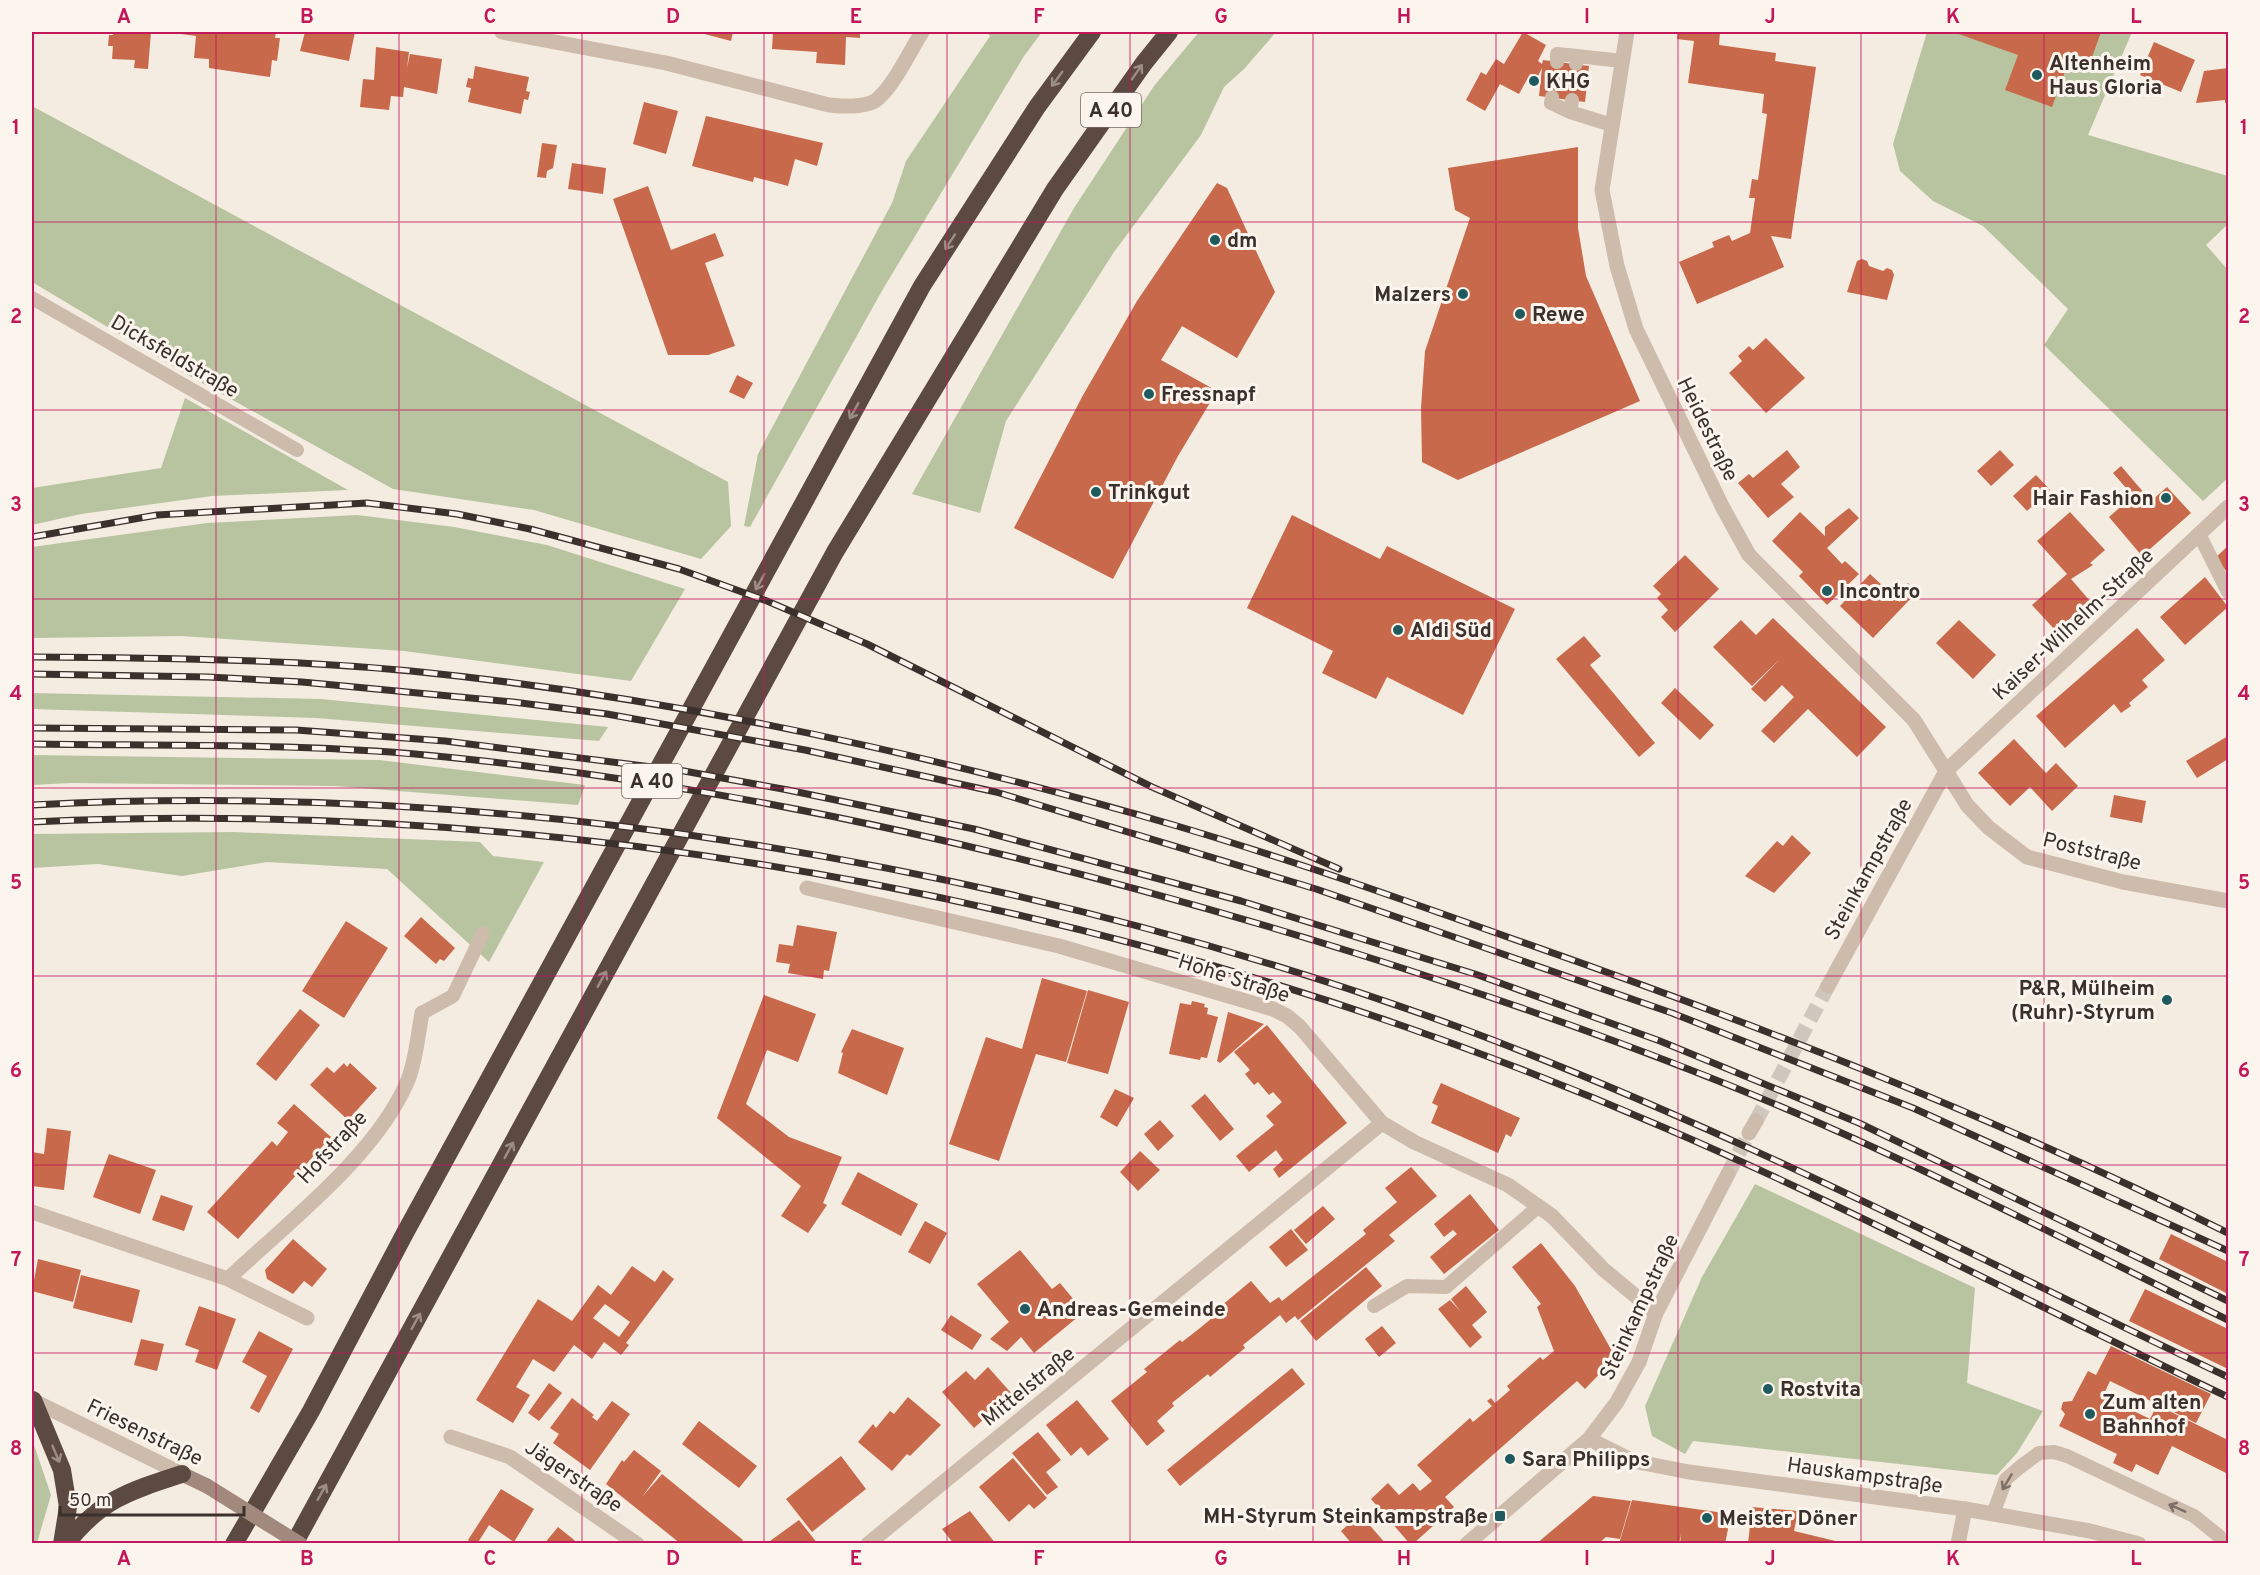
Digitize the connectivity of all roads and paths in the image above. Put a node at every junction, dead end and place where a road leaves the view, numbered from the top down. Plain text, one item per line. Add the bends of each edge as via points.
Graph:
1 (502, 32) edge
2 (922, 32) edge
3 (1092, 32) edge
4 (1169, 32) edge
5 (1627, 32) edge
6 (1622, 61) junction
7 (1557, 62) dead end
8 (1552, 97) dead end
9 (1612, 125) junction
10 (32, 298) edge
11 (297, 450) dead end
12 (2229, 507) edge
13 (2199, 534) junction
14 (2229, 592) edge
15 (1946, 771) junction
16 (807, 888) dead end
17 (2229, 901) edge
18 (483, 933) dead end
19 (1828, 986) tunnel mouth
20 (422, 1013) joint
21 (1382, 1123) junction
22 (1728, 1174) tunnel mouth
23 (1539, 1206) junction
24 (32, 1212) edge
25 (228, 1279) junction
26 (1374, 1306) dead end
27 (1656, 1313) junction
28 (307, 1318) dead end
29 (32, 1400) edge
30 (451, 1437) dead end
31 (1589, 1439) junction
32 (182, 1474) junction
33 (1965, 1509) junction
34 (1993, 1514) junction
35 (62, 1544) edge
36 (66, 1544) edge
37 (234, 1544) edge
38 (294, 1544) edge
39 (300, 1544) edge
40 (637, 1544) edge
41 (868, 1544) edge
42 (1467, 1544) edge
43 (1958, 1544) edge
44 (2139, 1544) edge
45 (2221, 1544) edge

1 - 2 street via 666,63 829,105 851,106 874,101 895,77
3 -> 37 highway, A 40 via 1036,107 922,286 310,1412
38 -> 4 highway, A 40 via 836,552 1055,189
5 - 6 street, Heidestraße
6 - 7 lane via 1576,60 1557,54
6 - 9 street, Heidestraße
8 - 9 lane via 1551,103 1571,106
9 - 15 street, Heidestraße via 1602,190 1617,266 1636,329 1723,508 1749,555 1914,720
10 - 11 lane, Dicksfeldstraße
12 - 13 street, Kaiser-Wilhelm-Straße
13 - 14 lane
13 - 15 street, Kaiser-Wilhelm-Straße
15 - 17 street, Poststraße via 1967,805 2027,857 2123,882
15 - 19 street, Steinkampstraße
16 - 21 street, Hohe Straße via 1059,946 1273,1009 1300,1027
18 - 20 lane, Hofstraße via 453,996
20 - 25 street, Hofstraße via 408,1079 382,1128
21 - 23 street, Hohe Straße via 1414,1142 1509,1185
21 - 41 street, Mittelstraße
22 - 27 street, Steinkampstraße
23 - 26 lane via 1446,1287 1407,1286
23 - 27 street, Hohe Straße via 1603,1269
24 - 25 street
25 - 28 street
27 - 31 street, Steinkampstraße via 1639,1362 1617,1402
29 - 32 street, Friesenstraße
29 -> 35 highway via 62,1470 68,1507
30 - 40 street, Jägerstraße via 510,1457
31 - 33 street, Hauskampstraße via 1633,1461 1689,1472
31 - 42 street, Steinkampstraße
32 - 36 highway via 107,1503 84,1521
32 - 39 main road, Friesenstraße, bridge
33 - 34 street, Hauskampstraße
33 - 43 street
34 - 44 street, Hauskampstraße
45 -> 34 lane via 2219,1536 2194,1516 2054,1452 2039,1453 2006,1479

